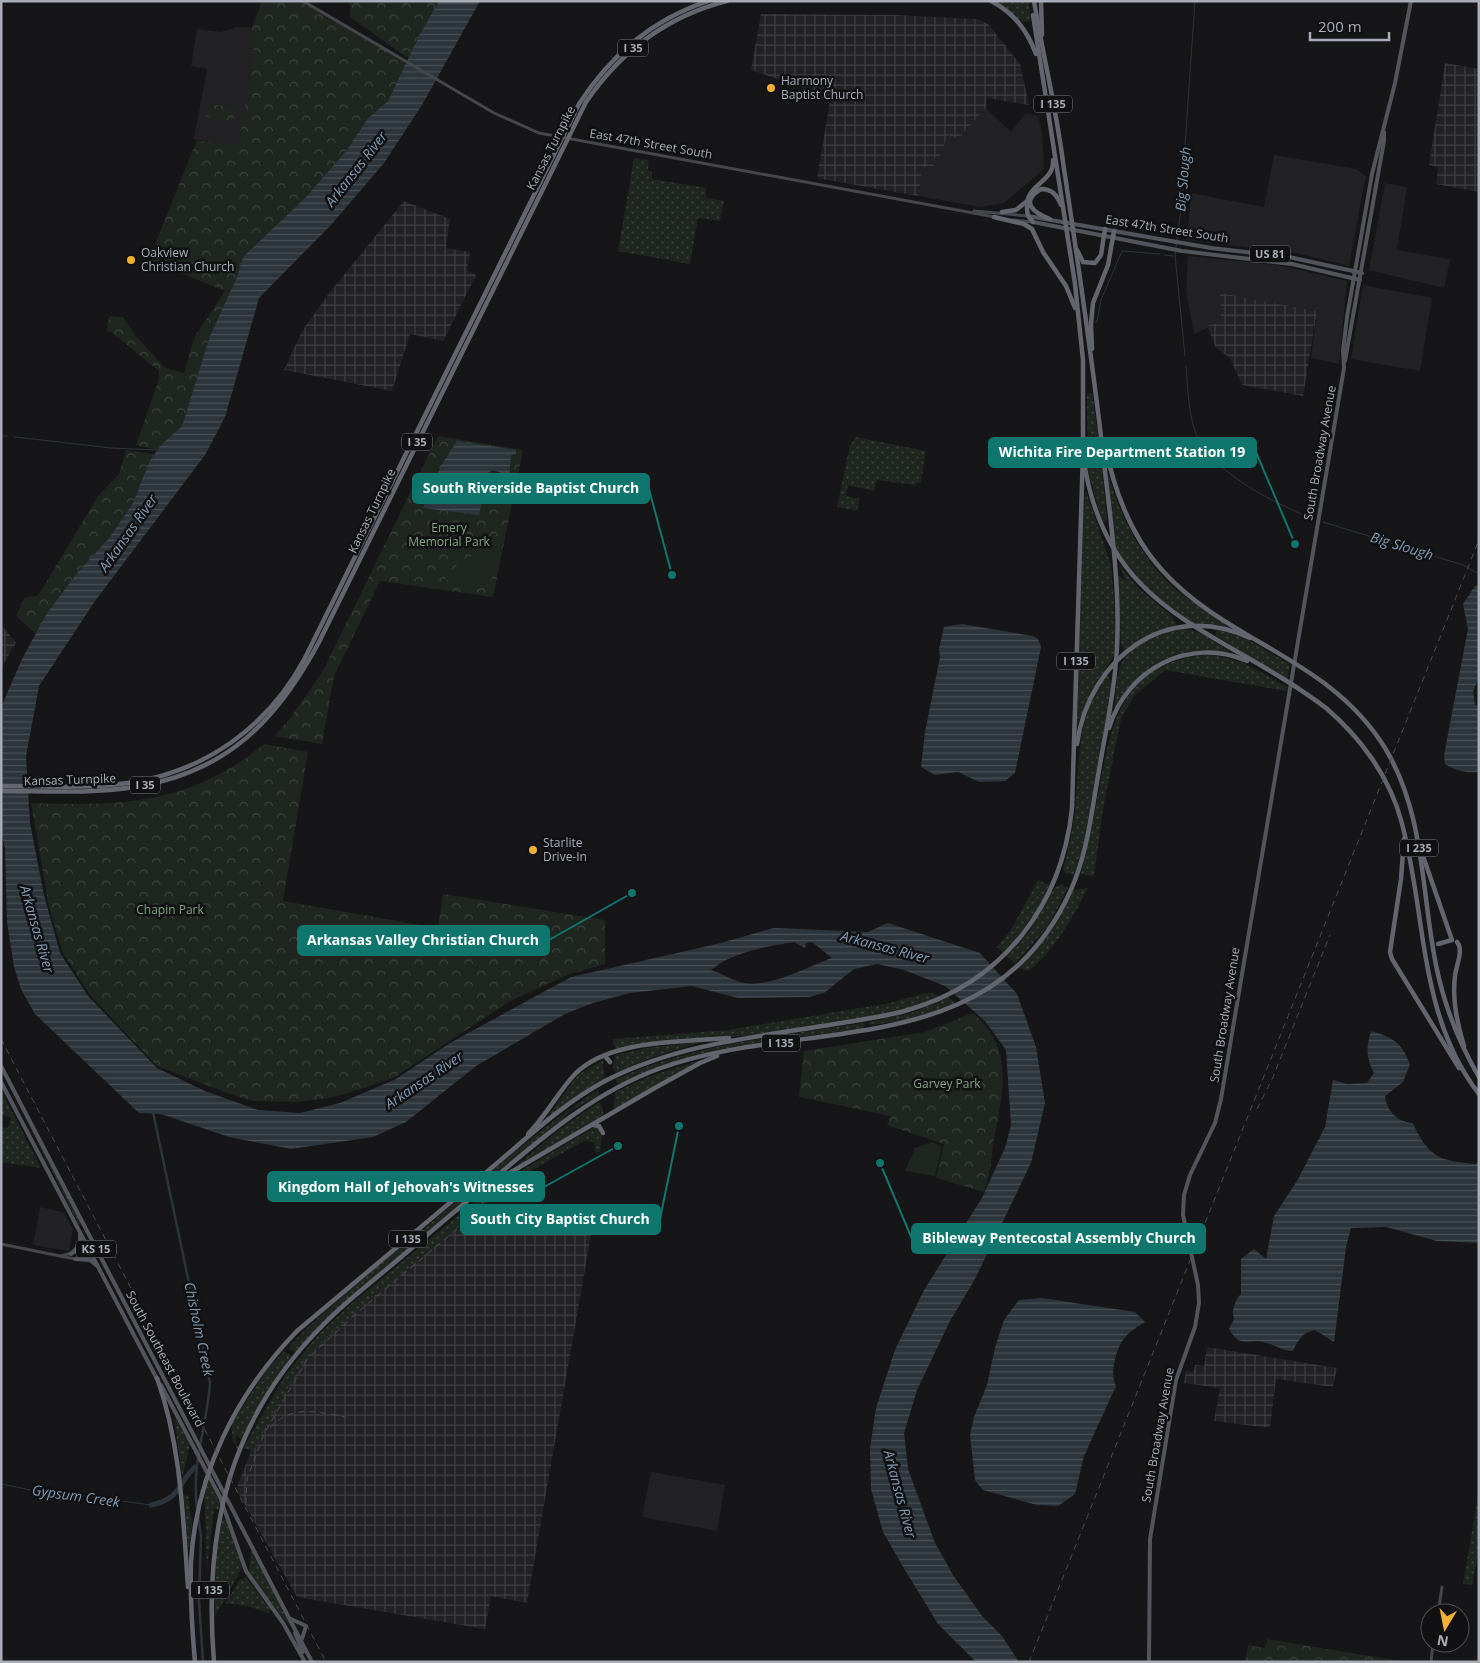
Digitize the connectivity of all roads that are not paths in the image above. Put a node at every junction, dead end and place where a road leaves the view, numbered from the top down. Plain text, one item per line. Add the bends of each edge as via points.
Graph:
1 (303, 1) edge
2 (708, 1) edge
3 (727, 1) edge
4 (991, 1) edge
5 (1033, 1) edge
6 (1041, 1) edge
7 (1410, 1) edge
8 (1044, 49) junction
9 (1040, 62) junction
10 (1050, 126) junction
11 (1384, 129) junction
12 (567, 131) junction
13 (560, 146) junction
14 (1026, 201) junction
15 (968, 211) junction
16 (1002, 212) junction
17 (1065, 215) junction
18 (1028, 216) junction
19 (994, 217) junction
20 (1050, 219) junction
21 (1033, 222) junction
22 (1105, 229) junction
23 (1114, 231) junction
24 (1104, 236) junction
25 (1112, 238) junction
26 (1074, 244) junction
27 (1289, 256) junction
28 (1262, 259) junction
29 (1292, 264) junction
30 (1320, 264) junction
31 (1355, 271) junction
32 (1362, 273) junction
33 (1354, 279) junction
34 (1360, 280) junction
35 (1080, 329) junction
36 (1344, 364) junction
37 (1096, 396) junction
38 (1100, 421) junction
39 (1083, 450) junction
40 (1274, 649) junction
41 (1282, 679) junction
42 (1103, 749) junction
43 (1073, 780) junction
44 (1, 786) edge
45 (40, 788) junction
46 (1, 792) edge
47 (1404, 832) junction
48 (1417, 838) junction
49 (1457, 942) dead end
50 (1438, 944) dead end
51 (755, 1037) junction
52 (748, 1048) junction
53 (606, 1056) junction
54 (1468, 1059) junction
55 (610, 1062) dead end
56 (1, 1066) edge
57 (1479, 1077) edge
58 (1468, 1078) junction
59 (1, 1082) edge
60 (1479, 1094) edge
61 (592, 1125) junction
62 (603, 1133) dead end
63 (516, 1148) junction
64 (480, 1191) junction
65 (79, 1227) junction
66 (1, 1244) edge
67 (95, 1247) junction
68 (90, 1249) junction
69 (71, 1254) junction
70 (61, 1256) junction
71 (75, 1259) junction
72 (99, 1267) junction
73 (157, 1378) junction
74 (1442, 1587) dead end
75 (1440, 1603) edge
76 (192, 1616) junction
77 (288, 1616) junction
78 (281, 1620) junction
79 (296, 1631) junction
80 (303, 1645) junction
81 (195, 1662) edge
82 (214, 1662) edge
83 (306, 1662) edge
84 (312, 1662) edge
85 (1148, 1662) edge

1 - 15 main road, East 47th Street South via 505,119 558,138
2 - 12 highway, Kansas Turnpike / I 35 via 663,21 623,50 586,92
3 - 12 highway, Kansas Turnpike / I 35 via 680,18 636,46 603,79
4 - 9 highway via 1013,15 1032,43
5 - 8 highway
5 - 9 highway
6 - 8 highway
7 - 11 main road, South Broadway Avenue
8 - 26 highway, I 135
9 - 10 highway, I 135
10 - 14 highway via 1052,170 1032,189
10 - 17 highway, I 135
11 - 31 main road, South Broadway Avenue via 1372,174
11 - 32 main road, South Broadway Avenue
12 - 13 highway, Kansas Turnpike / I 35
13 - 45 highway, Kansas Turnpike / I 35 via 305,658 278,699 233,742 187,768 114,784
13 - 45 highway, Kansas Turnpike / I 35 via 319,642 292,690 258,729 208,764 163,781 112,789
14 - 16 highway via 1016,210
14 - 18 highway
15 - 16 main road, East 47th Street South
15 - 19 main road, East 47th Street South
16 - 18 main road, East 47th Street South
17 - 20 highway, US 81 via 1054,193 1041,189 1034,194 1030,206 1037,214
17 - 35 highway, I 135
18 - 20 main road, East 47th Street South
18 - 21 highway
19 - 21 main road, East 47th Street South
19 - 35 highway via 1032,229 1066,286 1075,305
20 - 22 main road, East 47th Street South / US 81
21 - 24 main road, East 47th Street South
22 - 23 main road, East 47th Street South / US 81
22 - 24 highway
23 - 25 highway
23 - 27 main road, East 47th Street South / US 81
24 - 25 main road, East 47th Street South
24 - 26 highway via 1099,260 1092,264 1080,259
25 - 28 main road, East 47th Street South via 1182,251
25 - 37 highway via 1108,266 1097,290 1092,316
26 - 37 highway, I 135
27 - 28 main road via 1285,259 1267,256
27 - 30 main road, East 47th Street South / US 81
28 - 29 main road, East 47th Street South
29 - 30 main road via 1297,260
29 - 33 main road, East 47th Street South
30 - 31 main road, East 47th Street South / US 81
31 - 32 main road, East 47th Street South / US 81
31 - 33 main road, South Broadway Avenue
32 - 34 main road, South Broadway Avenue
33 - 34 main road, East 47th Street South
33 - 36 main road, South Broadway Avenue via 1344,339
34 - 36 main road, South Broadway Avenue
35 - 39 highway, I 135
36 - 85 main road, South Broadway Avenue via 1221,1100 1215,1125 1186,1185 1183,1203 1199,1303 1195,1327 1177,1377 1150,1539
37 - 38 highway, I 135
38 - 40 highway via 1118,496 1146,550 1166,575 1194,600
38 - 42 highway, I 135 via 1118,618 1117,650
39 - 41 highway via 1090,495 1102,530 1118,559 1133,577 1170,611
39 - 43 highway, I 135
40 - 43 highway via 1228,629 1201,625 1180,626 1149,638 1124,654 1108,670 1088,702 1080,723
40 - 48 highway, I 235 via 1351,704 1365,720 1396,768 1412,809
41 - 42 highway via 1227,654 1189,654 1167,660 1145,673 1128,690 1111,722
41 - 47 highway, I 235 via 1338,718 1377,766
42 - 52 highway, I 135 via 1089,829 1072,888 1051,925 1016,966 982,992 948,1009 906,1023
43 - 51 highway, I 135 via 1070,828 1060,869 1030,926 1005,954 970,982 941,998 894,1014
44 - 45 highway, Kansas Turnpike / I 35
45 - 46 highway, Kansas Turnpike / I 35
47 - 58 highway, I 235 via 1434,1006 1449,1044
47 - 58 highway via 1390,952 1417,1001
48 - 50 highway via 1452,940
48 - 54 highway, I 235 via 1444,1001
49 - 54 highway via 1460,947 1454,999
51 - 53 highway via 658,1043
51 - 63 highway, I 135 via 679,1052 616,1076 570,1103
52 - 61 highway via 700,1063
52 - 64 highway, I 135 via 682,1061 617,1087 572,1115
53 - 55 highway
53 - 63 highway via 574,1075
54 - 57 highway, I 235
56 - 67 main road, South Southeast Boulevard / KS 15
58 - 60 highway, I 235
59 - 65 main road, South Southeast Boulevard / KS 15
61 - 62 highway via 599,1126
61 - 64 highway
63 - 76 highway, I 135 via 297,1331 236,1410 215,1454 195,1528
64 - 82 highway, I 135 via 340,1309 307,1341 267,1396 229,1480 219,1519 210,1593
65 - 68 main road, South Southeast Boulevard / KS 15
65 - 69 main road via 80,1245
66 - 70 main road
67 - 68 main road
67 - 77 main road, South Southeast Boulevard / KS 15
68 - 69 main road
68 - 71 main road
68 - 72 main road, South Southeast Boulevard / KS 15
69 - 70 main road
70 - 71 main road
71 - 72 main road via 90,1260
72 - 73 main road, South Southeast Boulevard / KS 15
73 - 76 highway via 174,1434
73 - 78 main road, South Southeast Boulevard via 228,1517 248,1574
74 - 75 main road
76 - 81 highway, I 135
77 - 79 main road, South Southeast Boulevard
77 - 80 main road via 306,1626 302,1635
78 - 79 main road
78 - 83 main road, South Southeast Boulevard
79 - 80 main road, South Southeast Boulevard
79 - 83 main road
80 - 84 main road, South Southeast Boulevard

